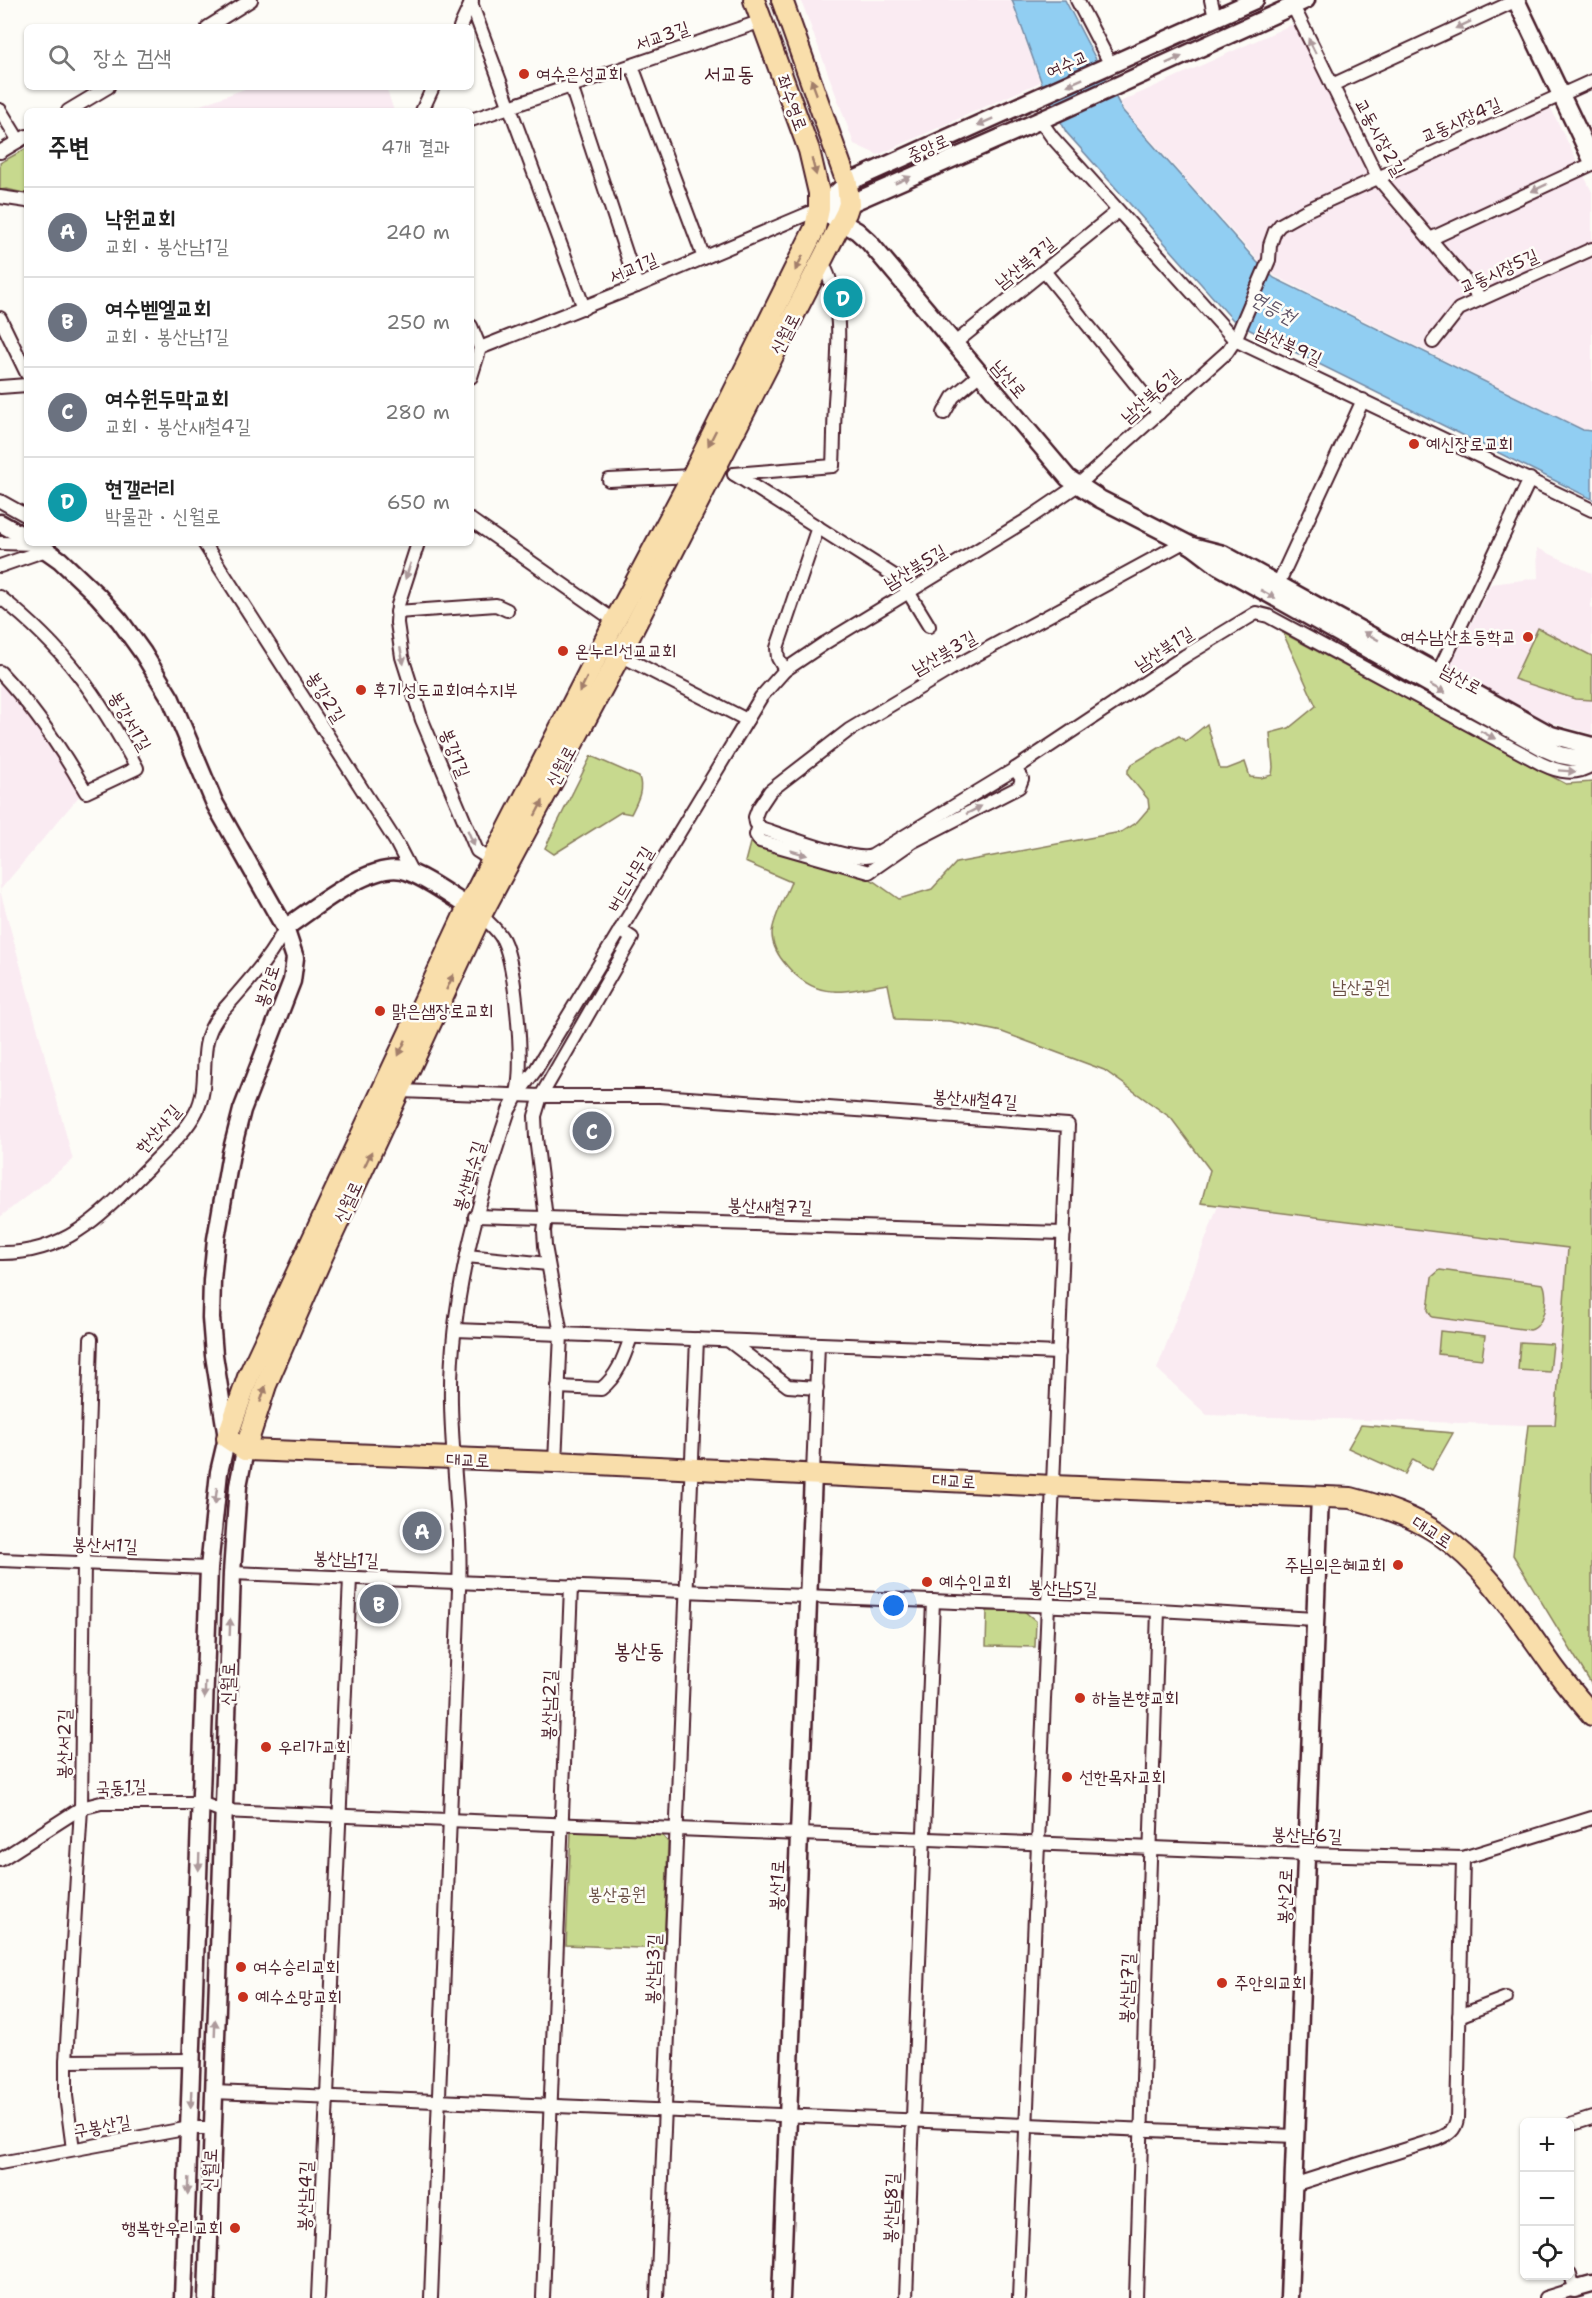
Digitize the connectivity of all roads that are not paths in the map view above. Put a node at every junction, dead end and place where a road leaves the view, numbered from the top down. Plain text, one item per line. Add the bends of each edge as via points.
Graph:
1 (251, 0) edge
2 (754, 0) edge
3 (782, 0) edge
4 (1077, 0) edge
5 (1211, 0) edge
6 (1255, 0) edge
7 (1517, 0) edge
8 (471, 1) edge
9 (1299, 3) edge
10 (1215, 18) junction
11 (762, 21) junction
12 (213, 24) edge
13 (461, 24) edge
14 (1111, 65) junction
15 (632, 66) junction
16 (1592, 81) edge
17 (571, 86) junction
18 (1332, 86) junction
19 (103, 90) edge
20 (432, 90) edge
21 (1561, 95) junction
22 (509, 107) junction
23 (73, 108) edge
24 (423, 108) edge
25 (0, 110) edge
26 (1045, 118) junction
27 (474, 119) edge
28 (23, 138) edge
29 (0, 152) edge
30 (1592, 162) edge
31 (1378, 178) junction
32 (847, 183) junction
33 (0, 197) edge
34 (24, 201) edge
35 (849, 204) junction
36 (819, 209) junction
37 (1118, 211) junction
38 (842, 222) junction
39 (1430, 239) junction
40 (1592, 249) edge
41 (704, 258) junction
42 (1269, 260) joint
43 (822, 262) junction
44 (1044, 271) junction
45 (638, 286) junction
46 (1481, 299) junction
47 (584, 308) junction
48 (0, 318) edge
49 (474, 333) edge
50 (1237, 334) junction
51 (1433, 342) dead end
52 (955, 343) junction
53 (480, 348) junction
54 (474, 367) edge
55 (24, 368) edge
56 (980, 374) junction
57 (24, 385) edge
58 (0, 387) edge
59 (1363, 400) junction
60 (944, 413) dead end
61 (1159, 413) junction
62 (726, 469) junction
63 (692, 476) junction
64 (609, 480) dead end
65 (1530, 480) junction
66 (1078, 485) junction
67 (0, 501) edge
68 (1592, 510) edge
69 (24, 514) edge
70 (474, 522) edge
71 (0, 523) edge
72 (818, 527) junction
73 (24, 536) edge
74 (0, 543) edge
75 (24, 544) edge
76 (1188, 544) junction
77 (42, 546) edge
78 (45, 546) edge
79 (206, 546) edge
80 (417, 546) edge
81 (0, 566) edge
82 (1278, 584) junction
83 (909, 592) junction
84 (0, 597) edge
85 (507, 610) dead end
86 (397, 612) junction
87 (615, 621) junction
88 (929, 627) dead end
89 (620, 655) junction
90 (785, 670) junction
91 (0, 672) edge
92 (1438, 673) junction
93 (772, 682) joint
94 (747, 720) junction
95 (1592, 746) edge
96 (1592, 763) edge
97 (1015, 769) junction
98 (760, 827) junction
99 (493, 861) junction
100 (412, 873) junction
101 (475, 911) junction
102 (285, 928) junction
103 (620, 930) junction
104 (400, 1091) junction
105 (517, 1095) junction
106 (541, 1096) junction
107 (475, 1216) junction
108 (546, 1218) junction
109 (1064, 1233) junction
110 (0, 1253) edge
111 (467, 1256) junction
112 (548, 1264) junction
113 (455, 1330) junction
114 (561, 1334) junction
115 (631, 1337) junction
116 (91, 1339) dead end
117 (697, 1339) junction
118 (729, 1341) junction
119 (818, 1344) junction
120 (1059, 1353) junction
121 (558, 1387) junction
122 (817, 1388) junction
123 (227, 1438) junction
124 (245, 1450) junction
125 (455, 1460) junction
126 (555, 1462) junction
127 (692, 1468) junction
128 (813, 1474) junction
129 (1053, 1486) junction
130 (1320, 1496) junction
131 (0, 1560) edge
132 (84, 1562) junction
133 (209, 1568) junction
134 (232, 1573) junction
135 (350, 1578) junction
136 (460, 1582) junction
137 (571, 1586) junction
138 (686, 1591) junction
139 (808, 1596) junction
140 (933, 1601) junction
141 (1048, 1605) junction
142 (1158, 1610) junction
143 (1315, 1619) junction
144 (1592, 1715) edge
145 (201, 1803) junction
146 (81, 1808) junction
147 (222, 1812) junction
148 (339, 1816) junction
149 (1592, 1818) edge
150 (450, 1820) junction
151 (562, 1825) junction
152 (677, 1829) junction
153 (799, 1834) junction
154 (924, 1839) junction
155 (1038, 1843) junction
156 (1150, 1848) junction
157 (1306, 1854) junction
158 (1463, 1857) junction
159 (0, 1860) edge
160 (1506, 1998) dead end
161 (1459, 2016) junction
162 (193, 2060) junction
163 (66, 2061) junction
164 (213, 2092) junction
165 (327, 2096) junction
166 (439, 2101) junction
167 (551, 2106) junction
168 (665, 2110) junction
169 (788, 2115) junction
170 (1592, 2118) edge
171 (913, 2120) junction
172 (1574, 2123) edge
173 (1027, 2125) junction
174 (190, 2128) junction
175 (211, 2128) junction
176 (1141, 2130) junction
177 (1295, 2136) junction
178 (73, 2149) junction
179 (0, 2163) edge
180 (1293, 2184) junction
181 (1572, 2281) edge
182 (1592, 2283) edge
183 (183, 2298) edge
184 (207, 2298) edge
185 (318, 2298) edge
186 (431, 2298) edge
187 (543, 2298) edge
188 (657, 2298) edge
189 (780, 2298) edge
190 (906, 2298) edge
191 (1019, 2298) edge
192 (1136, 2298) edge
193 (1288, 2298) edge
194 (1545, 2298) edge

1 - 12 street
2 - 11 main road, 좌수영로
32 -> 3 main road, 좌수영로
4 - 14 street
5 - 10 street
6 - 10 street, 여수교
7 -> 18 street
7 - 21 street
8 - 13 street
8 - 22 street
18 -> 9 street, 교동시장2길
26 -> 9 street
10 - 14 street, 여수교
11 - 15 street, 서교3길
11 -> 36 main road, 좌수영로 via 809,150
14 -> 32 street, 여수교
15 - 17 street, 서교3길
15 - 41 street
16 - 21 street, 교동시장4길
17 - 22 street, 서교3길
17 - 45 street
18 - 31 street, 교동시장2길
19 - 23 street
20 - 24 street
21 - 30 street
21 - 31 street, 교동시장4길
22 - 27 street, 서교3길
22 - 47 street
25 - 28 street
35 -> 26 street, 중앙로
26 - 37 street, 남산북9길
28 - 29 street
30 -> 39 street
31 - 39 street, 교동시장2길
31 - 42 street, 교동시장4길 via 1280,225 1273,234
32 - 35 main road, 좌수영로
32 - 36 street, 여수교
33 - 34 street
35 - 36 street, 중앙로
35 - 38 main road, 신월로
36 - 38 street, 남산로
36 - 41 street, 서교1길
36 -> 63 main road, 신월로 via 806,249
37 - 44 street, 남산북7길
37 - 50 street, 남산북9길
38 - 43 main road, 신월로
38 - 52 street, 남산로 via 869,242
39 - 46 street, 교동시장2길
40 - 46 street, 교동시장5길
41 - 45 street, 서교1길
42 - 50 street, 남산북6길
43 - 62 main road, 신월로
43 - 62 street via 832,283 837,320 833,466
44 - 52 street, 남산북7길
44 - 61 street
45 - 47 street, 서교1길
46 - 51 street, 교동시장5길 via 1456,312
47 - 53 street, 서교1길
48 - 55 street
49 - 53 street
50 - 59 street, 남산북9길
50 - 61 street, 남산북6길 via 1227,352
52 - 56 street, 남산로
53 - 54 street
56 - 60 street via 953,397
56 - 66 street, 남산로 via 1058,468
57 - 58 street
59 - 65 street, 남산북9길
59 - 82 street
61 - 66 street, 남산북6길
62 - 72 street
62 - 89 main road, 신월로
63 - 64 street
63 - 87 main road, 신월로
65 - 68 street, 남산북9길
65 - 92 street
66 - 76 street, 남산로
66 - 83 street, 남산북5길
67 - 69 street
70 - 87 street
71 - 73 street
72 - 83 street via 901,580
72 - 90 street via 777,648
74 - 75 street
76 - 82 street, 남산로 via 1223,554
76 -> 96 street, 남산로 via 1216,565 1546,749
76 - 98 street, 남산북3길 via 954,667 849,730 770,791 755,817
77 - 81 street
78 - 102 street, 봉강로 via 98,596 143,653 171,699 224,823
79 - 100 street, 봉강2길
80 -> 86 street, 봉강1길
92 -> 82 street, 남산로
83 - 88 street
83 - 90 street, 남산북5길
84 - 91 street, 봉강서1길 via 42,632 72,665 107,714 137,768 86,792 40,719
85 - 86 street via 496,605
86 -> 99 street, 봉강1길 via 402,657 422,720 477,851
87 -> 99 main road, 신월로
89 - 94 street
101 -> 89 main road, 신월로
90 - 93 street, 남산북5길
92 - 95 street, 남산로 via 1551,735
93 - 94 street, 버드나무길
94 - 103 street, 버드나무길
97 -> 96 street, 남산북1길 via 1259,613 1542,764 1568,772 1583,770
97 - 98 street, 남산북1길 via 867,858
98 -> 97 street via 756,835 760,841 869,872 912,842 1019,787 1022,779
99 - 101 main road, 신월로
100 - 101 street
100 - 102 street via 393,869 369,876
104 -> 101 main road, 신월로
101 - 105 street, 봉산벅수길 via 500,934 510,962 520,1054
101 -> 123 main road, 신월로 via 248,1377
102 - 110 street, 한산사길 via 267,959 213,1024 204,1058 201,1100 172,1144 111,1205 75,1233 40,1250
102 - 123 street, 봉강로 via 295,958 294,973 242,1110 216,1239 212,1280 214,1355
103 - 105 street, 버드나무길 via 536,1071
103 - 106 street via 632,938
104 - 105 street, 봉산새철4길
124 -> 104 main road, 신월로 via 266,1385
105 - 106 street, 봉산새철4길
105 - 107 street, 봉산벅수길
106 - 108 street via 535,1126
106 - 109 street, 봉산새철4길 via 660,1096 1068,1125
107 - 108 street, 봉산새철7길
107 - 111 street, 봉산벅수길
108 - 109 street, 봉산새철7길
108 - 112 street via 543,1231
109 - 120 street, 봉산새철4길
111 - 112 street
111 - 113 street, 봉산벅수길
112 - 114 street
113 - 114 street
113 - 125 street, 봉산벅수길 via 451,1400
114 - 115 street
114 - 121 street
115 - 117 street
115 - 121 street via 618,1371 601,1389
116 - 132 street, 봉산서2길
117 - 118 street
117 - 127 street
118 - 119 street
118 - 122 street via 788,1386
119 - 120 street
119 - 122 street
120 - 129 street, 봉산새철4길
121 - 126 street
122 - 128 street
123 - 124 main road
123 -> 133 street, 신월로 via 219,1472
124 - 125 main road, 대교로
124 - 134 street, 신월로 via 238,1486
125 - 126 main road, 대교로
125 - 136 street
126 - 127 main road, 대교로
127 - 128 main road, 대교로
127 - 138 street
128 - 129 main road, 대교로
128 - 139 street, 봉산1로
129 - 130 main road, 대교로
129 - 141 street, 봉산새철4길
130 - 143 street, 봉산2로
130 - 144 main road, 대교로 via 1351,1497 1381,1505 1425,1525 1453,1545 1506,1599 1550,1664
131 - 132 street, 봉산서1길
132 - 133 street, 봉산서1길
132 - 146 street, 봉산서2길
133 -> 145 street, 신월로
134 - 135 street, 봉산남1길
147 -> 134 street, 신월로
135 - 136 street, 봉산남1길
135 - 148 street
136 - 137 street, 봉산남1길
136 - 150 street
137 - 138 street, 봉산남1길
137 - 151 street, 봉산남2길
138 - 139 street, 봉산남1길
138 - 152 street
139 - 140 street, 봉산남5길
139 - 153 street, 봉산1로
140 - 141 street, 봉산남5길
140 - 154 street
141 - 142 street, 봉산남5길
141 - 155 street
142 - 143 street, 봉산남5길
142 - 156 street
143 - 157 street, 봉산2로
145 - 146 street, 국동1길 via 101,1803
145 - 147 street, 국동1길
145 -> 162 street, 신월로
146 - 159 street, 국동1길
146 - 163 street, 봉산서2길
147 - 148 street
164 -> 147 street, 신월로
148 - 150 street
148 - 165 street
149 - 158 street, 봉산남6길
150 - 151 street
150 - 166 street
151 - 152 street
151 - 167 street
152 - 153 street
152 - 168 street, 봉산남3길
153 - 154 street, 봉산남6길
153 - 169 street, 봉산1로
154 - 155 street, 봉산남6길
154 - 171 street
155 - 156 street, 봉산남6길
155 - 173 street
156 - 157 street, 봉산남6길
156 - 176 street, 봉산남7길
157 - 158 street, 봉산남6길
157 - 177 street, 봉산2로
158 - 161 street
160 - 161 street
161 - 180 street via 1457,2119 1451,2132
162 - 163 street
162 -> 174 street, 신월로
163 - 178 street, 봉산서2길
164 - 165 street
164 - 175 street, 신월로
165 - 166 street
165 - 185 street, 봉산남4길
166 - 167 street
166 - 186 street
167 - 168 street
167 - 187 street
168 - 169 street
168 - 188 street
169 - 171 street
169 - 189 street, 봉산1로
170 - 172 street
171 - 173 street
171 - 190 street, 봉산남8길
173 - 176 street
173 - 191 street
174 - 175 street, 구봉산길
174 - 178 street, 구봉산길
174 -> 183 street, 신월로
175 - 184 street, 신월로
176 - 177 street
176 - 192 street
177 - 180 street, 봉산2로
178 - 179 street, 구봉산길
180 - 193 street, 봉산2로
181 - 182 street
181 - 194 street

